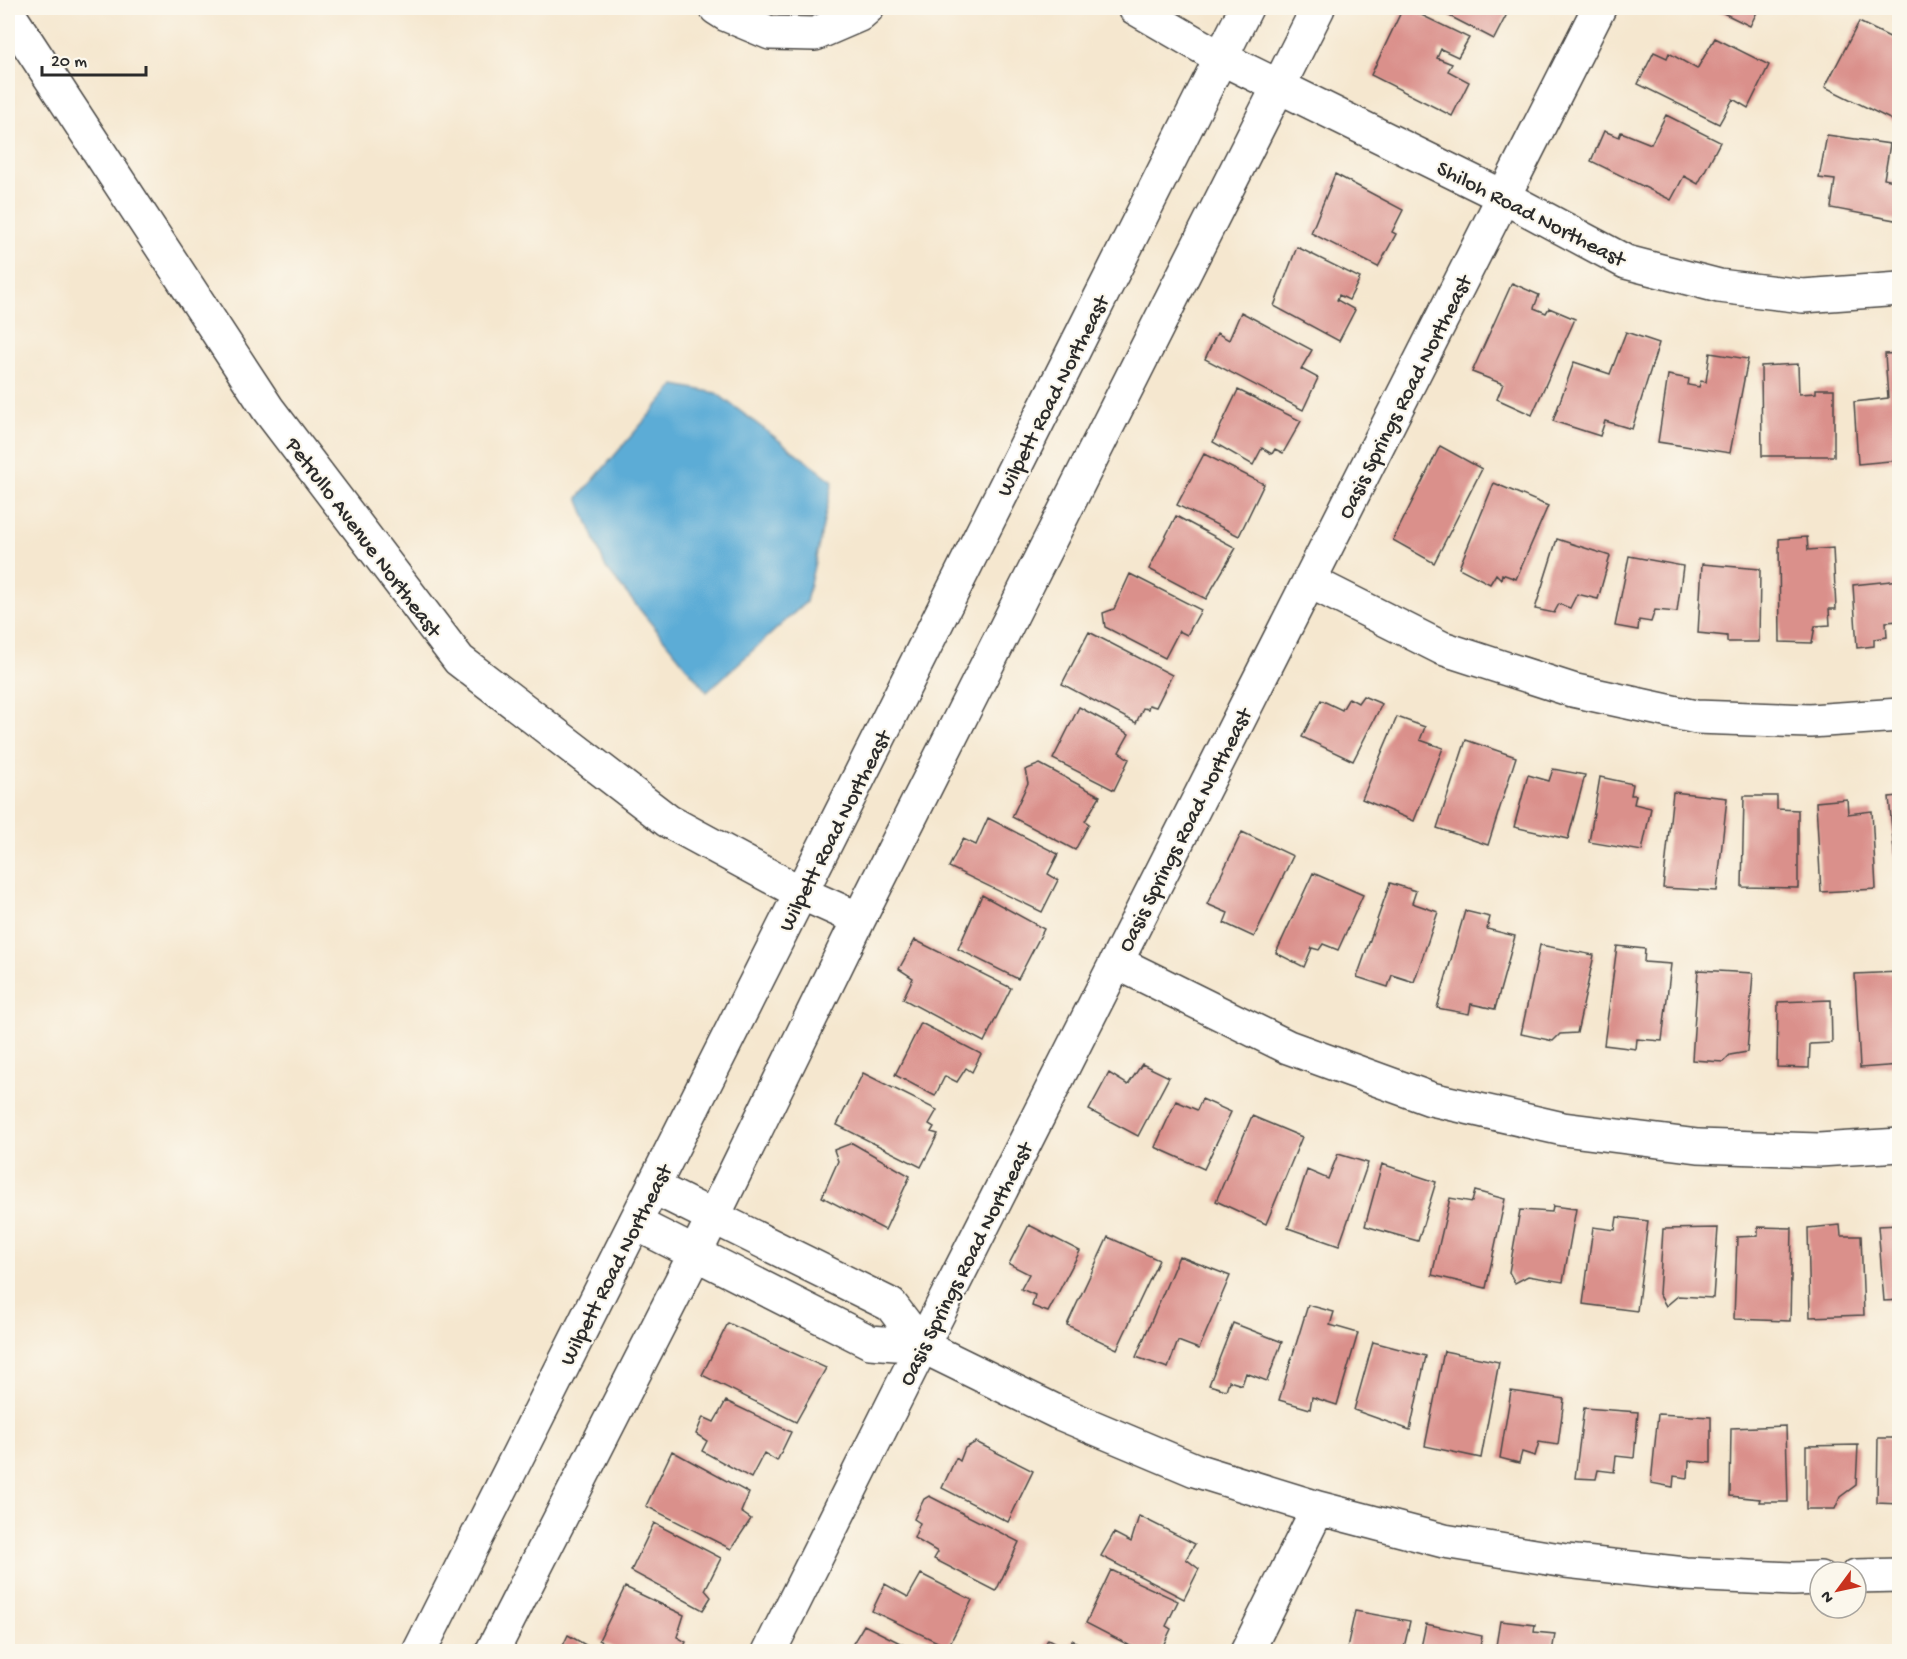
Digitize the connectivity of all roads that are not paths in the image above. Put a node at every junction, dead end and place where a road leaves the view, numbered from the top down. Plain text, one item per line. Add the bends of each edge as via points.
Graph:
1 (716, 8) edge
2 (867, 8) edge
3 (1135, 8) edge
4 (1246, 8) edge
5 (1318, 8) edge
6 (1599, 8) edge
7 (8, 13) edge
8 (1221, 58) junction
9 (1278, 86) junction
10 (1504, 197) junction
11 (1899, 290) edge
12 (1309, 581) junction
13 (1899, 715) edge
14 (801, 893) junction
15 (859, 919) junction
16 (1116, 962) junction
17 (1899, 1145) edge
18 (653, 1187) junction
19 (713, 1216) junction
20 (635, 1223) junction
21 (695, 1254) junction
22 (922, 1346) junction
23 (1318, 1508) junction
24 (1899, 1575) edge
25 (1868, 1576) edge
26 (1808, 1578) edge
27 (419, 1652) edge
28 (492, 1652) edge
29 (769, 1652) edge
30 (1247, 1652) edge

1 - 2 street via 770,33 815,34
3 - 8 street, Shiloh Road Northeast
4 - 8 street, Wilpett Road Northeast
5 - 9 street
6 - 10 street, Oasis Springs Road Northeast
7 - 14 street, Petrullo Avenue Northeast via 268,409 459,660 668,821
8 - 9 street, Shiloh Road Northeast
8 - 14 street, Wilpett Road Northeast
9 - 10 street, Shiloh Road Northeast
9 - 15 street
10 - 11 street, Shiloh Road Northeast via 1626,262 1719,286 1803,296
10 - 12 street, Oasis Springs Road Northeast
12 - 13 street via 1442,648 1572,690 1696,717 1810,721
12 - 16 street, Oasis Springs Road Northeast
14 - 15 street, Petrullo Avenue Northeast
14 - 18 street, Wilpett Road Northeast
15 - 19 street
16 - 17 street via 1287,1047 1431,1099 1563,1129 1698,1146 1819,1150
16 - 22 street, Oasis Springs Road Northeast
18 - 19 street
18 - 20 street, Wilpett Road Northeast
19 - 21 street
19 - 22 street via 891,1305
20 - 21 street
20 - 27 street, Wilpett Road Northeast
21 - 22 street via 870,1342
21 - 28 street
22 - 23 street via 1057,1412 1195,1470
22 - 29 street, Oasis Springs Road Northeast
23 - 26 street via 1444,1541 1566,1562 1685,1574
23 - 30 street
24 - 25 street

